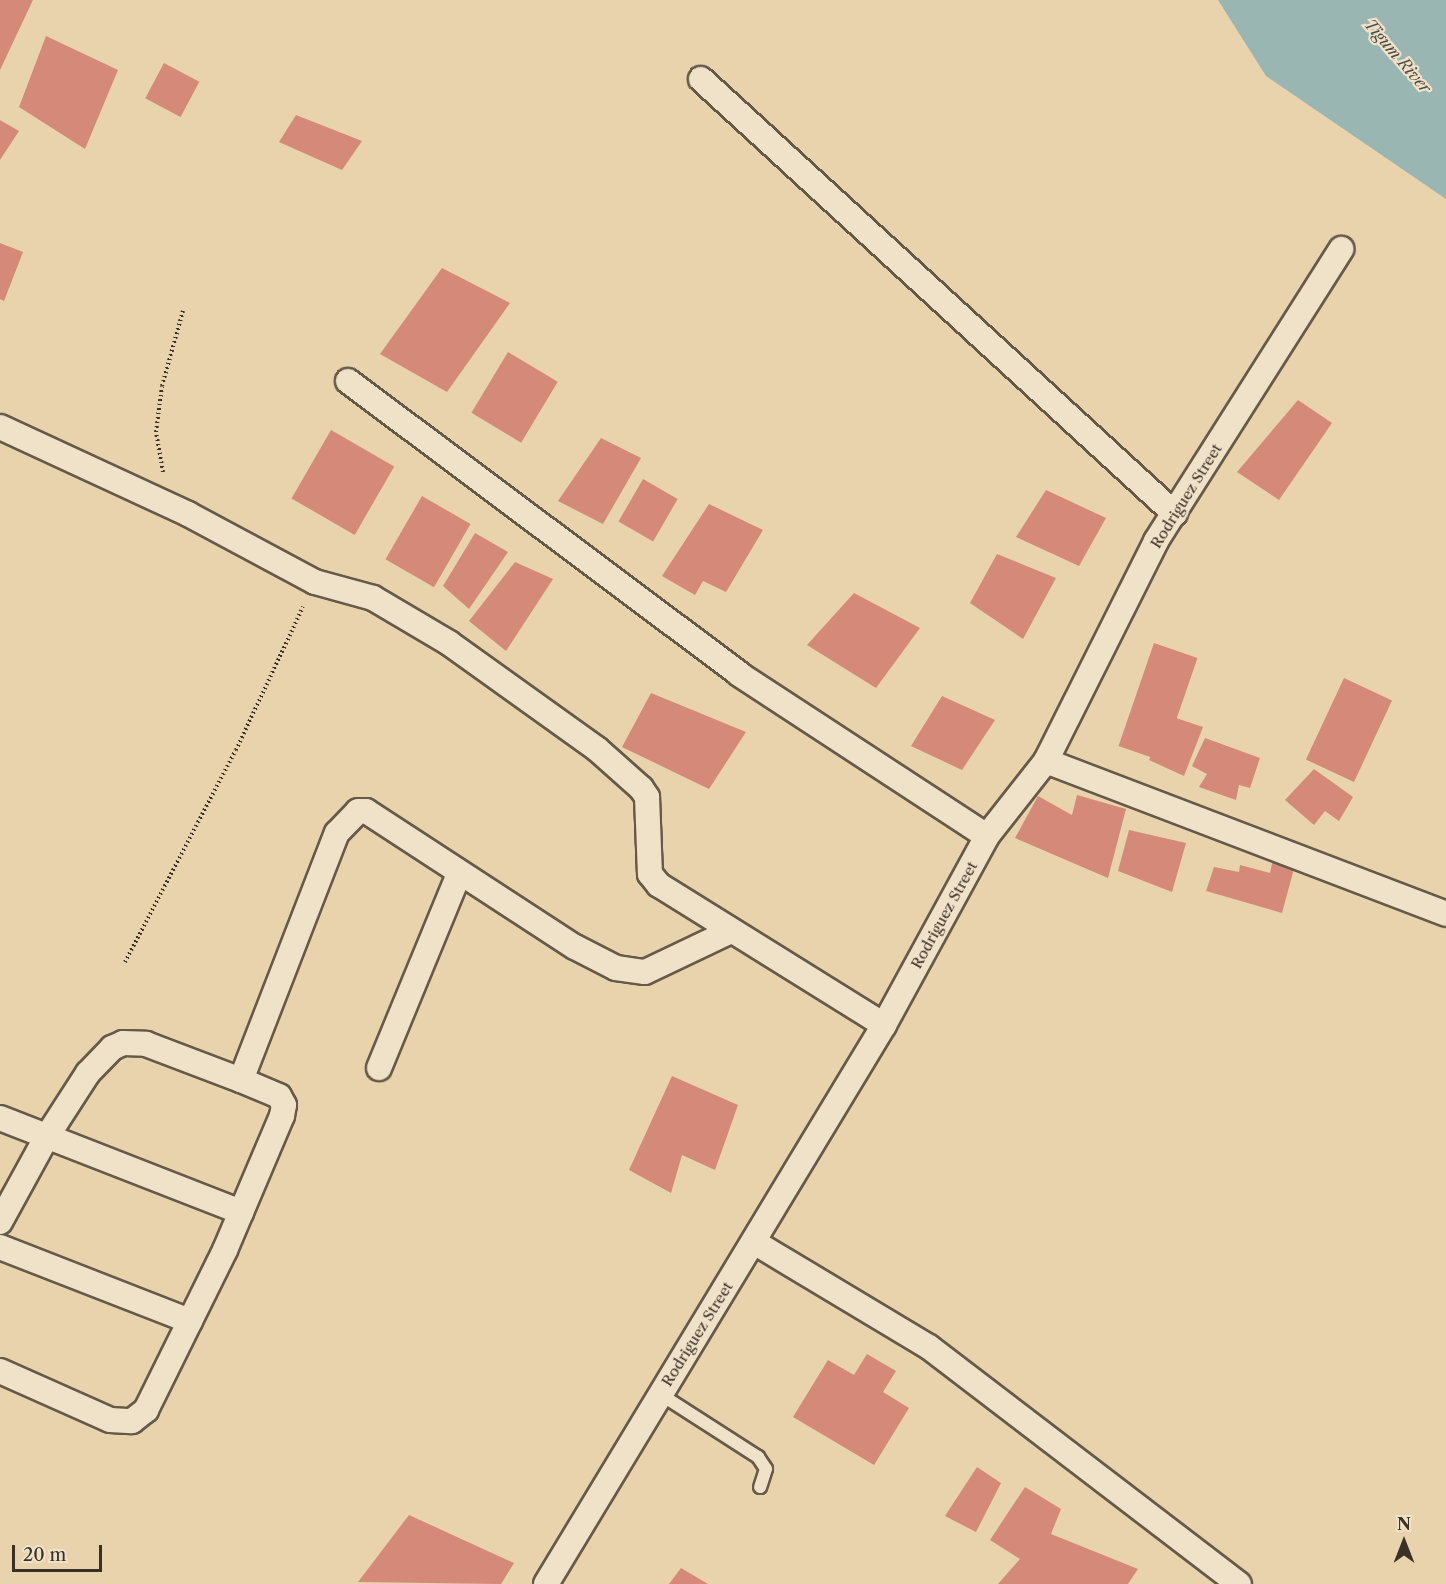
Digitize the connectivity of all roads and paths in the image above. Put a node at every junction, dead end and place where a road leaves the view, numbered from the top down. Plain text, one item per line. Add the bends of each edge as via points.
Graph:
1 (701, 79) dead end
2 (1341, 249) dead end
3 (183, 311) dead end
4 (348, 381) dead end
5 (0, 427) edge
6 (165, 479) dead end
7 (1175, 514) junction
8 (315, 582) junction
9 (1046, 761) junction
10 (987, 836) junction
11 (459, 874) junction
12 (1446, 914) edge
13 (729, 932) junction
14 (125, 962) dead end
15 (884, 1024) junction
16 (379, 1068) dead end
17 (241, 1080) junction
18 (0, 1118) edge
19 (46, 1138) junction
20 (241, 1212) junction
21 (0, 1222) edge
22 (754, 1242) junction
23 (0, 1247) edge
24 (190, 1321) junction
25 (0, 1371) edge
26 (660, 1394) junction
27 (760, 1487) dead end
28 (546, 1584) edge
29 (1239, 1584) edge

1 - 7 street
2 - 7 street, Rodriguez Street
3 - 6 path via 162,386 156,432
4 - 10 street via 739,674
5 - 8 street via 188,514
7 - 9 street, Rodriguez Street via 1156,541
8 - 13 street via 373,598 422,625 624,772 647,797 650,874 659,885
8 - 14 path via 236,750
9 - 10 street, Rodriguez Street
9 - 12 street
10 - 15 street, Rodriguez Street
11 - 13 street via 616,968 645,972
11 - 16 street
11 - 17 street via 366,811 345,820
13 - 15 street
15 - 22 street, Rodriguez Street
17 - 19 street via 146,1044 123,1042 102,1056 88,1072
17 - 20 street via 279,1096 284,1105
18 - 19 street
19 - 20 street
19 - 21 street
20 - 24 street
22 - 26 street, Rodriguez Street
22 - 29 street via 929,1347
23 - 24 street
24 - 25 street via 146,1410 132,1421 110,1419
26 - 27 lane via 758,1456 766,1469
26 - 28 street, Rodriguez Street

